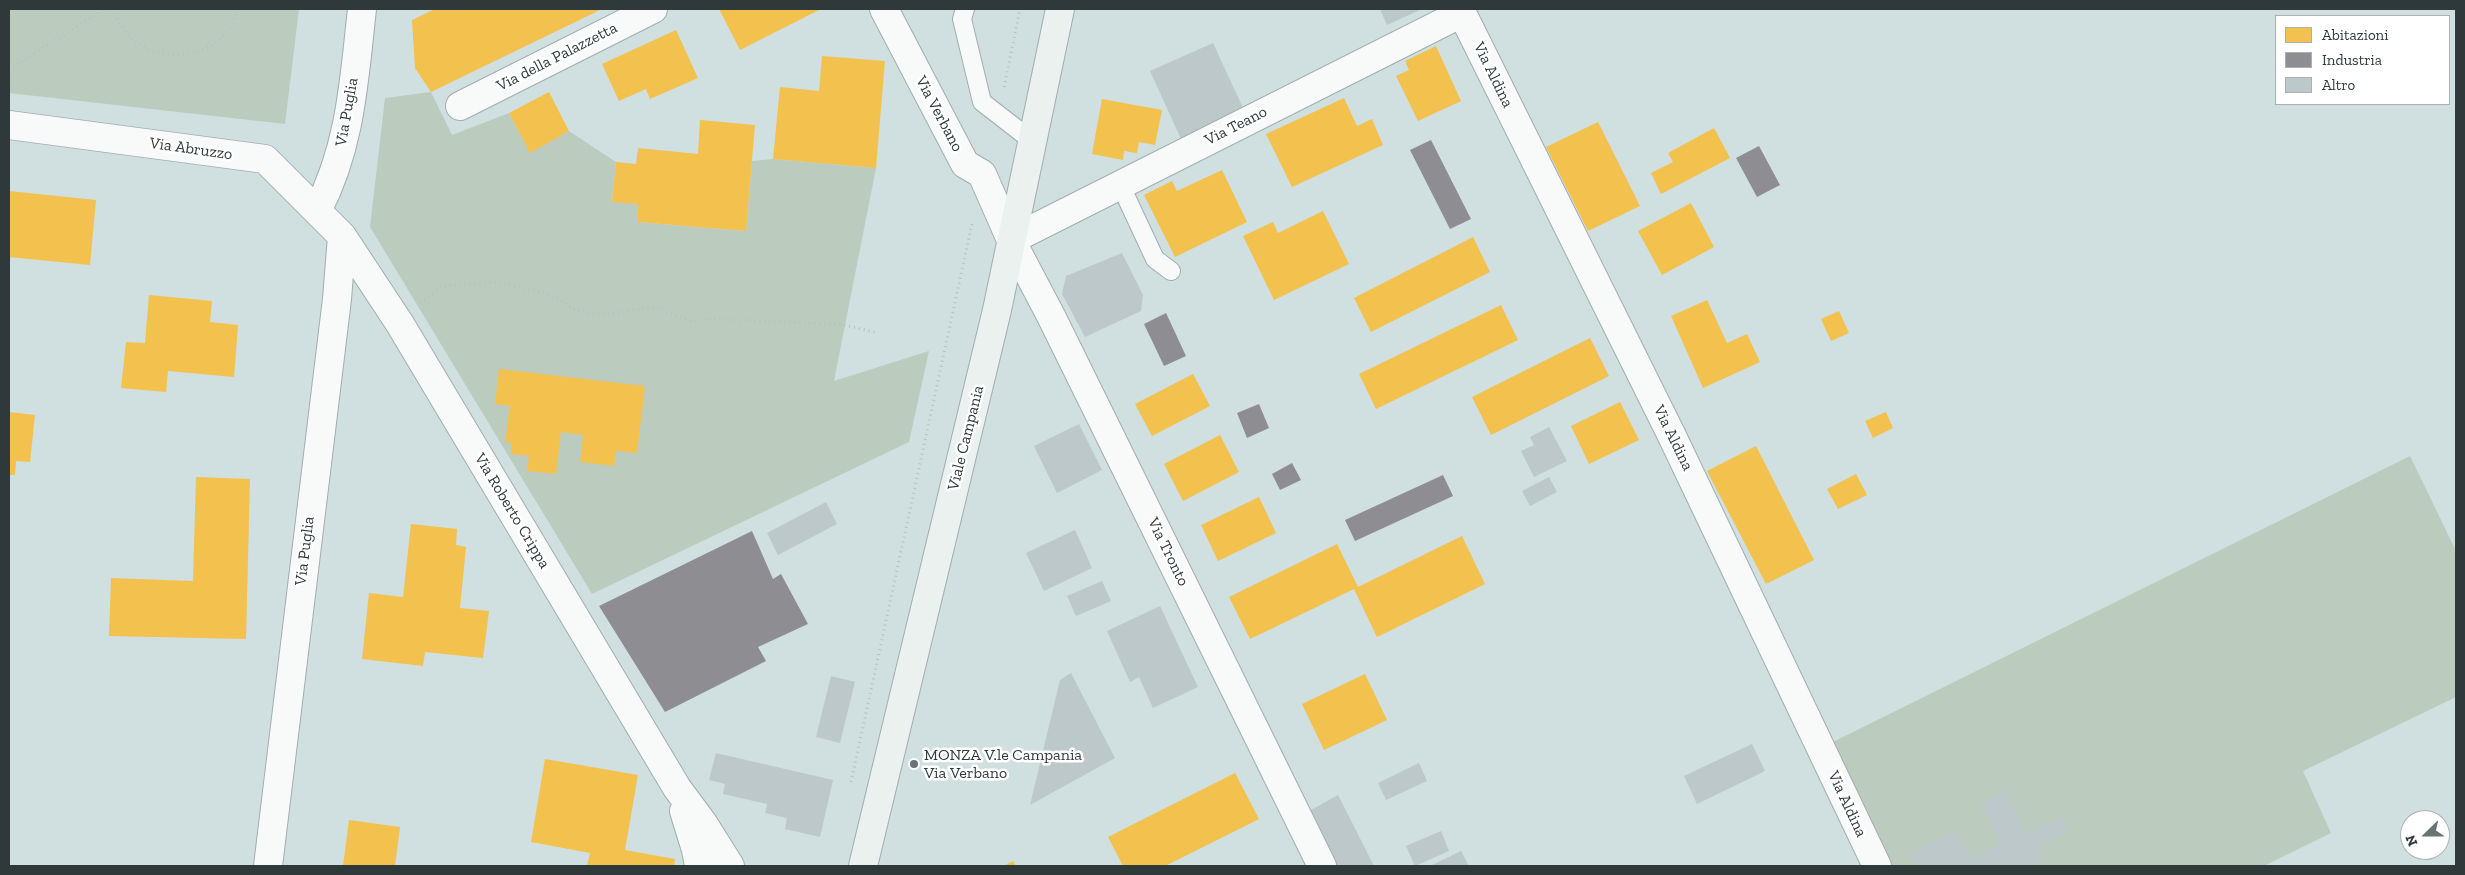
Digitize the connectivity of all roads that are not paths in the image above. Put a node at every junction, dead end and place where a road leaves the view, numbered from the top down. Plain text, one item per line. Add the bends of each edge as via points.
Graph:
1 (362, 9) edge
2 (652, 9) edge
3 (884, 9) edge
4 (965, 9) edge
5 (1060, 9) edge
6 (1462, 13) joint
7 (460, 106) dead end
8 (9, 125) edge
9 (1032, 140) junction
10 (1120, 184) junction
11 (317, 211) junction
12 (342, 236) junction
13 (1011, 240) junction
14 (1171, 271) dead end
15 (677, 788) junction
16 (268, 866) edge
17 (699, 866) edge
18 (730, 866) edge
19 (863, 866) edge
20 (1322, 866) edge
21 (1877, 866) edge

1 - 11 street, Via Puglia via 348,126 330,186
2 - 7 street, Via della Palazzetta
3 - 13 street, Via Verbano via 965,164 982,174
4 - 9 lane via 962,19 982,102
5 - 9 street, Viale Campania
6 - 10 street, Via Teano
6 - 21 street, Via Aldina via 1671,434
8 - 11 street, Via Abruzzo via 265,159
9 - 13 street, Viale Campania
10 - 13 street, Via Teano
10 - 14 lane via 1155,259
11 - 12 street, Via Abruzzo
12 - 15 street, Via Roberto Crippa via 400,324
12 - 16 street, Via Puglia
13 - 19 street, Viale Campania
13 - 20 street, Via Tronto
15 - 17 street, Via Roberto Crippa
15 - 18 street, Via Roberto Crippa

